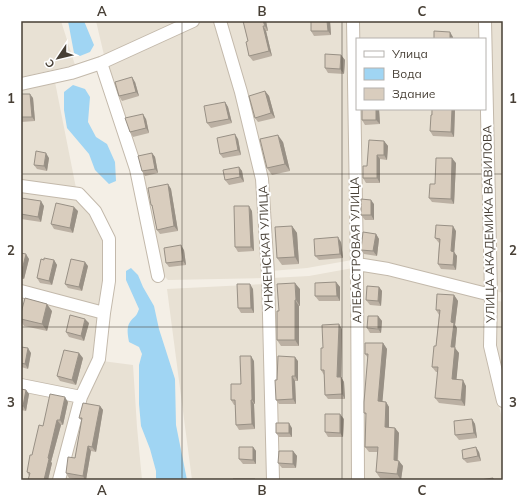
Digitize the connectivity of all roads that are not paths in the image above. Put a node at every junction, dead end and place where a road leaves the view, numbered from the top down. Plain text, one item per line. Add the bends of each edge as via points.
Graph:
1 (220, 21) edge
2 (352, 21) edge
3 (485, 21) edge
4 (190, 22) edge
5 (485, 38) edge
6 (101, 63) junction
7 (486, 76) edge
8 (21, 84) edge
9 (21, 186) edge
10 (357, 264) junction
11 (158, 276) dead end
12 (21, 291) edge
13 (490, 295) junction
14 (104, 313) junction
15 (21, 385) edge
16 (81, 397) junction
17 (503, 402) edge
18 (59, 480) edge
19 (273, 480) edge
20 (358, 480) edge

1 - 19 street, УНЖЕНСКАЯ УЛИЦА via 242,92 262,179 268,274
2 - 10 street, АЛЕБАСТРОВАЯ УЛИЦА
3 - 5 street, УЛИЦА АКАДЕМИКА ВАВИЛОВА
4 - 6 street
6 - 8 street via 71,73
6 - 11 street via 136,169
7 - 13 street, УЛИЦА АКАДЕМИКА ВАВИЛОВА
9 - 14 street via 79,194 95,211 109,239 109,281
10 - 13 street via 388,269
10 - 20 street, АЛЕБАСТРОВАЯ УЛИЦА
12 - 14 street
13 - 17 street, УЛИЦА АКАДЕМИКА ВАВИЛОВА via 490,346
14 - 16 street via 99,359
15 - 16 street
16 - 18 street

